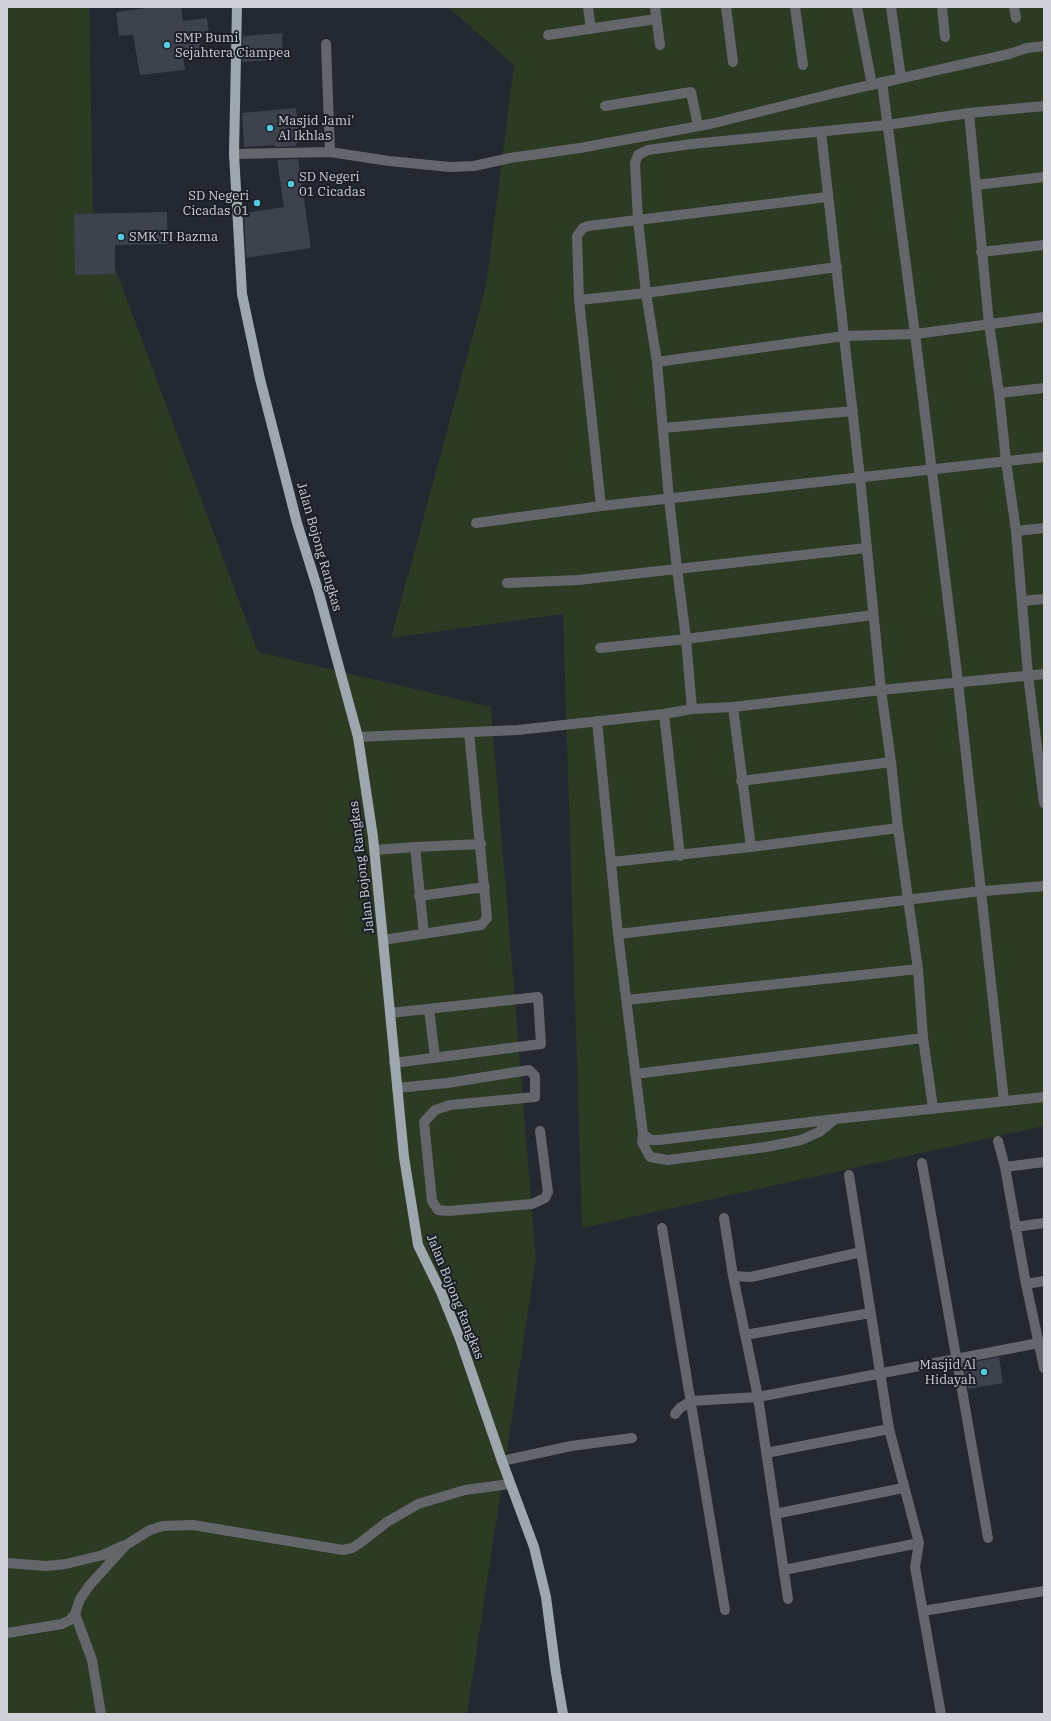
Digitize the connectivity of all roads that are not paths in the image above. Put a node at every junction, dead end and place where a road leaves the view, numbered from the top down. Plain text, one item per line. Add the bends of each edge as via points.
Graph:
1 (237, 7) edge
2 (588, 7) edge
3 (655, 7) edge
4 (726, 7) edge
5 (795, 7) edge
6 (857, 7) edge
7 (891, 7) edge
8 (942, 7) edge
9 (1014, 7) edge
10 (1016, 18) dead end
11 (656, 19) junction
12 (591, 29) junction
13 (548, 35) dead end
14 (945, 36) dead end
15 (326, 44) dead end
16 (660, 46) dead end
17 (1044, 46) edge
18 (733, 62) dead end
19 (803, 65) dead end
20 (901, 78) junction
21 (877, 83) junction
22 (605, 106) dead end
23 (1044, 106) edge
24 (969, 113) junction
25 (887, 125) junction
26 (698, 126) junction
27 (821, 132) junction
28 (330, 152) junction
29 (234, 154) junction
30 (1044, 177) edge
31 (976, 185) junction
32 (827, 196) junction
33 (638, 220) junction
34 (1044, 245) edge
35 (981, 252) junction
36 (837, 267) junction
37 (646, 293) junction
38 (579, 300) junction
39 (1044, 317) edge
40 (989, 324) junction
41 (915, 334) junction
42 (844, 336) junction
43 (657, 362) junction
44 (1044, 388) edge
45 (999, 393) junction
46 (853, 411) junction
47 (663, 428) junction
48 (1044, 458) edge
49 (1006, 461) junction
50 (932, 469) junction
51 (860, 478) junction
52 (669, 499) junction
53 (601, 506) junction
54 (476, 523) dead end
55 (1044, 528) edge
56 (1016, 531) junction
57 (866, 548) junction
58 (677, 568) junction
59 (507, 583) dead end
60 (1044, 599) edge
61 (1022, 601) junction
62 (873, 615) junction
63 (686, 639) junction
64 (600, 648) dead end
65 (1044, 674) edge
66 (1028, 675) junction
67 (958, 682) junction
68 (881, 690) junction
69 (733, 707) junction
70 (692, 709) junction
71 (664, 714) junction
72 (597, 721) junction
73 (469, 732) junction
74 (358, 737) junction
75 (1041, 747) edge
76 (891, 762) junction
77 (742, 781) junction
78 (1044, 803) edge
79 (898, 828) junction
80 (481, 844) junction
81 (415, 847) junction
82 (751, 847) junction
83 (375, 850) junction
84 (680, 856) junction
85 (612, 862) junction
86 (1044, 886) edge
87 (485, 887) junction
88 (982, 891) junction
89 (419, 896) junction
90 (907, 900) junction
91 (424, 934) junction
92 (618, 934) junction
93 (383, 940) junction
94 (918, 969) junction
95 (627, 1000) junction
96 (429, 1009) junction
97 (390, 1013) junction
98 (923, 1038) junction
99 (435, 1058) junction
100 (394, 1063) junction
101 (635, 1074) junction
102 (397, 1088) junction
103 (1044, 1097) edge
104 (1004, 1101) junction
105 (933, 1108) junction
106 (835, 1119) junction
107 (540, 1132) dead end
108 (643, 1134) junction
109 (998, 1141) dead end
110 (1044, 1162) edge
111 (922, 1163) dead end
112 (1005, 1167) junction
113 (848, 1175) dead end
114 (724, 1218) dead end
115 (1044, 1223) edge
116 (1015, 1227) junction
117 (662, 1228) dead end
118 (861, 1252) junction
119 (733, 1276) junction
120 (1044, 1281) edge
121 (1026, 1284) junction
122 (870, 1313) junction
123 (745, 1335) junction
124 (1041, 1343) edge
125 (957, 1359) junction
126 (1044, 1368) edge
127 (881, 1374) junction
128 (758, 1397) junction
129 (691, 1401) junction
130 (675, 1414) dead end
131 (889, 1429) junction
132 (632, 1438) dead end
133 (766, 1453) junction
134 (502, 1460) junction
135 (510, 1484) junction
136 (903, 1488) junction
137 (775, 1514) junction
138 (988, 1538) dead end
139 (919, 1543) junction
140 (126, 1545) junction
141 (7, 1563) edge
142 (784, 1570) junction
143 (1044, 1591) edge
144 (788, 1599) dead end
145 (725, 1610) dead end
146 (923, 1611) junction
147 (75, 1614) junction
148 (7, 1633) edge
149 (102, 1714) edge
150 (563, 1714) edge
151 (941, 1714) edge

1 - 29 main road, Jalan Bojong Rangkas
2 - 12 street
3 - 11 street
4 - 18 street
5 - 19 street
6 - 21 street
7 - 20 street
8 - 14 street
9 - 10 street
11 - 12 street
11 - 16 street
12 - 13 street
15 - 28 street
17 - 20 street
20 - 21 street
21 - 25 street
21 - 26 street
22 - 26 street via 690,92
23 - 24 street
24 - 25 street
24 - 31 street
25 - 27 street
25 - 41 street
26 - 28 street via 474,166 450,167
27 - 32 street
27 - 33 street via 648,150 638,155 635,163
28 - 29 street
29 - 74 main road, Jalan Bojong Rangkas via 242,294 260,379 297,523
30 - 31 street
31 - 35 street
32 - 33 street
32 - 36 street
33 - 37 street
33 - 38 street via 588,226 577,236
34 - 35 street
35 - 40 street
36 - 37 street
36 - 42 street
37 - 38 street
37 - 43 street
38 - 53 street
39 - 40 street
40 - 41 street
40 - 45 street
41 - 42 street
41 - 50 street
42 - 43 street
42 - 46 street
43 - 47 street
44 - 45 street
45 - 49 street
46 - 47 street
46 - 51 street
47 - 52 street
48 - 49 street
49 - 50 street
49 - 56 street
50 - 51 street
50 - 67 street
51 - 52 street
51 - 57 street
52 - 53 street
52 - 58 street
53 - 54 street
55 - 56 street
56 - 61 street
57 - 58 street
57 - 62 street
58 - 59 street via 578,580
58 - 63 street
60 - 61 street
61 - 66 street
62 - 63 street
62 - 68 street
63 - 64 street
63 - 70 street
65 - 66 street
66 - 67 street
66 - 75 street
67 - 68 street
67 - 88 street
68 - 69 street
68 - 76 street
69 - 70 street
69 - 77 street
70 - 71 street
71 - 72 street
71 - 84 street
72 - 73 street via 518,730
72 - 85 street
73 - 74 street
73 - 80 street
74 - 83 main road, Jalan Bojong Rangkas
75 - 78 street
76 - 77 street
76 - 79 street
77 - 82 street
79 - 82 street
79 - 90 street
80 - 81 street
80 - 87 street
81 - 83 street
81 - 89 street
82 - 84 street
83 - 93 main road, Jalan Bojong Rangkas
84 - 85 street
85 - 92 street
86 - 88 street
87 - 89 street
87 - 91 street via 487,918 481,925
88 - 90 street
88 - 104 street
89 - 91 street
90 - 92 street
90 - 94 street
91 - 93 street
92 - 95 street
93 - 97 main road, Jalan Bojong Rangkas
94 - 95 street
94 - 98 street
95 - 101 street
96 - 97 street
96 - 99 street
96 - 99 street via 538,997 541,1044
97 - 100 main road, Jalan Bojong Rangkas
98 - 101 street
98 - 105 street
99 - 100 street
100 - 102 main road, Jalan Bojong Rangkas
101 - 108 street
102 - 107 street via 529,1070 535,1076 536,1097 450,1106 435,1110 424,1122 432,1201 438,1210 532,1204 545,1198 548,1192
102 - 134 main road, Jalan Bojong Rangkas via 408,1188 418,1245 460,1339
103 - 104 street
104 - 105 street
105 - 106 street
106 - 108 street via 659,1140 651,1140
106 - 108 street via 819,1132 801,1140 668,1160 650,1157 642,1142
109 - 112 street
110 - 112 street
111 - 125 street
112 - 116 street
113 - 118 street
114 - 119 street
115 - 116 street
116 - 121 street
117 - 129 street
118 - 119 street via 751,1277
118 - 122 street
119 - 123 street
120 - 121 street
121 - 124 street
122 - 123 street
122 - 127 street
123 - 128 street
124 - 125 street
124 - 126 street
125 - 127 street
125 - 138 street
127 - 128 street
127 - 131 street
128 - 129 street
128 - 133 street
129 - 130 street
129 - 145 street
131 - 133 street
131 - 136 street
132 - 134 street via 571,1446
133 - 137 street
134 - 135 main road, Jalan Bojong Rangkas
135 - 140 street via 465,1490 418,1504 387,1522 352,1548 343,1550 177,1524 150,1530
135 - 150 main road, Jalan Bojong Rangkas via 534,1547 546,1597
136 - 137 street
136 - 139 street
137 - 142 street
139 - 142 street
139 - 146 street via 915,1567
140 - 141 street via 66,1564 46,1566
140 - 147 street via 89,1586 80,1599
142 - 144 street
143 - 146 street
146 - 151 street
147 - 148 street via 62,1624
147 - 149 street via 92,1660

